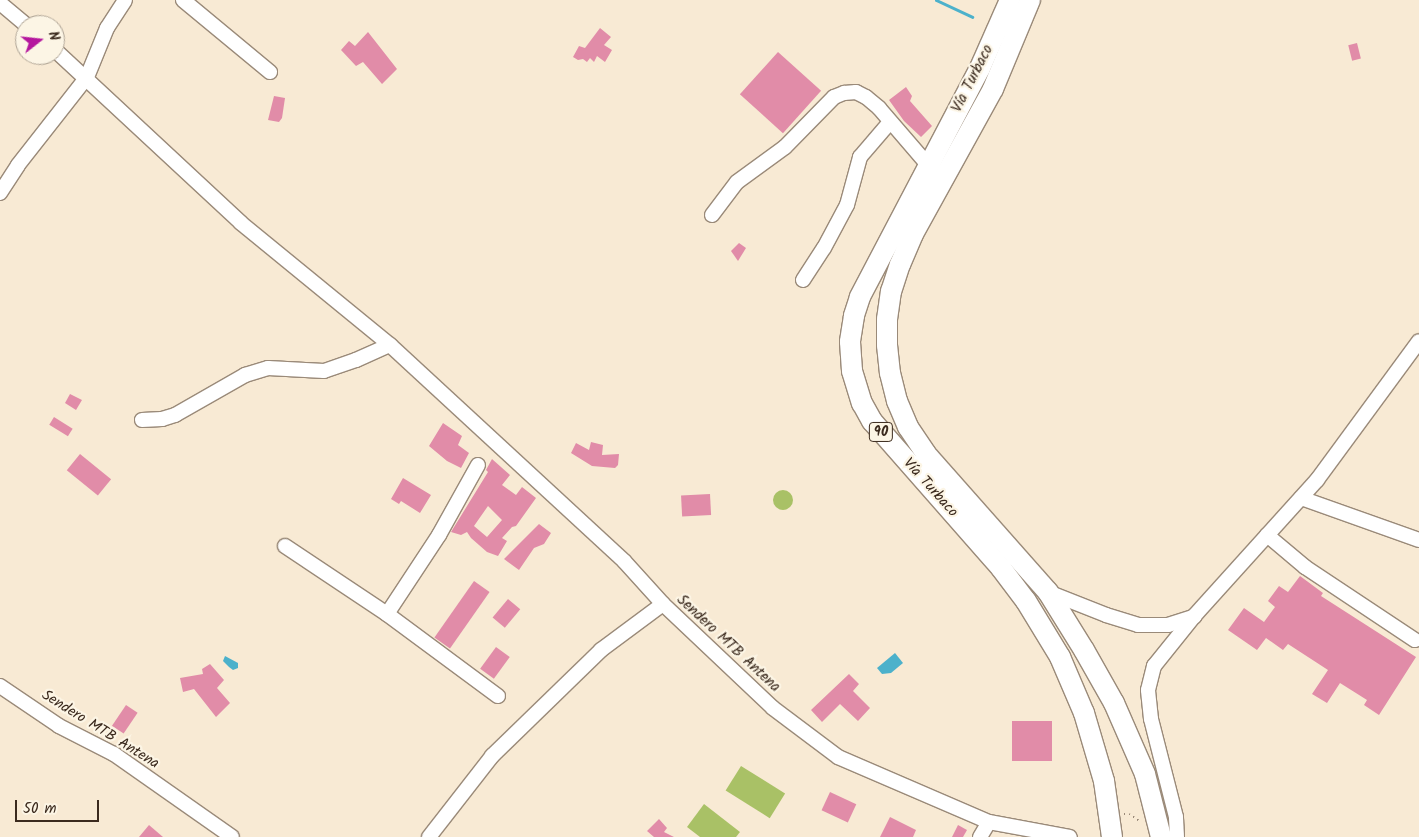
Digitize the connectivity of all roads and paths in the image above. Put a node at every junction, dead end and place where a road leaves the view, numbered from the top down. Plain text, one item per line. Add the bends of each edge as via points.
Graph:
1 (125, 0) edge
2 (183, 0) edge
3 (1010, 0) edge
4 (1030, 0) edge
5 (0, 3) edge
6 (15, 16) edge
7 (65, 58) edge
8 (270, 72) dead end
9 (87, 77) junction
10 (890, 122) junction
11 (928, 164) junction
12 (0, 194) edge
13 (712, 215) dead end
14 (803, 280) dead end
15 (1419, 341) edge
16 (390, 345) junction
17 (142, 420) dead end
18 (478, 465) dead end
19 (1301, 498) junction
20 (1267, 535) junction
21 (1419, 540) edge
22 (285, 546) dead end
23 (1048, 592) junction
24 (663, 604) junction
25 (387, 614) junction
26 (1195, 615) junction
27 (1415, 640) dead end
28 (0, 686) edge
29 (498, 696) dead end
30 (1129, 814) dead end
31 (989, 822) junction
32 (1139, 822) dead end
33 (232, 837) edge
34 (429, 837) edge
35 (980, 837) edge
36 (1070, 837) edge
37 (1112, 837) edge
38 (1161, 837) edge
39 (1178, 837) edge

1 - 9 street via 107,28
2 - 8 street
3 - 11 highway, Vía Turbaco / 90 via 980,68
4 - 23 highway, Vía Turbaco / 90 via 993,89 906,249 891,292 887,345 897,401 912,434
5 - 6 street
7 - 9 street
9 - 12 street via 18,165
9 - 16 street via 241,222
10 - 11 street
10 - 13 street via 879,108 856,92 834,97 785,146 737,182
10 - 14 street via 860,157 847,205
11 - 37 highway, Vía Turbaco / 90 via 860,297 850,342 856,386 872,421 1001,568 1026,601 1060,657 1084,713 1104,781
15 - 19 street
16 - 17 street via 324,371 268,368 245,375 176,415
16 - 24 street via 624,561
18 - 25 street via 439,535
19 - 20 street
19 - 21 street
20 - 26 street
20 - 27 street via 1306,567
22 - 25 street
23 - 26 street via 1138,625 1168,625
23 - 38 highway, Vía Turbaco / 90 via 1114,702 1145,774
24 - 31 street, Sendero MTB Antena via 773,708 838,757
24 - 34 street, Sendero MTB Antena via 601,650 492,756
25 - 29 street
26 - 39 street via 1154,666 1148,690 1151,719
28 - 33 street, Sendero MTB Antena via 59,726 114,754
30 - 32 path
31 - 35 street
31 - 36 street, Sendero MTB Antena

